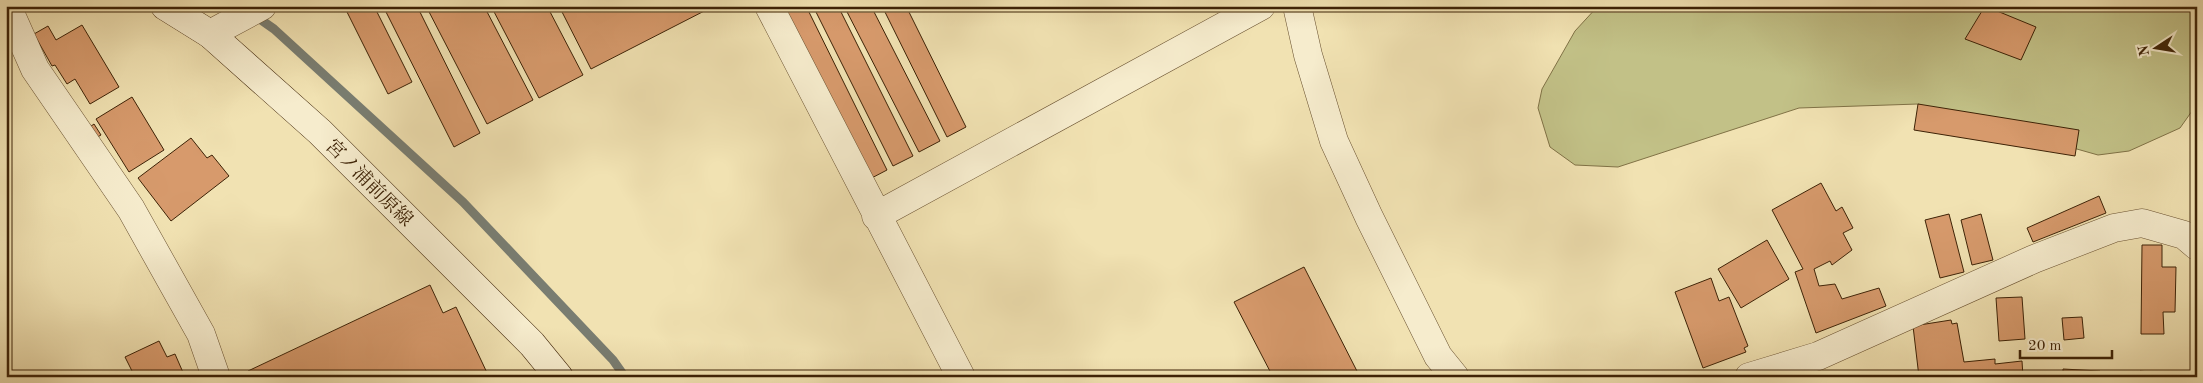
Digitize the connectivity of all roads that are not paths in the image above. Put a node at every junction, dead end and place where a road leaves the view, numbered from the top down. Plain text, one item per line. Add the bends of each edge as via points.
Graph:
1 (7, 6) edge
2 (165, 6) edge
3 (262, 6) edge
4 (770, 6) edge
5 (1261, 6) edge
6 (1297, 6) edge
7 (210, 34) junction
8 (876, 216) junction
9 (2197, 246) edge
10 (216, 377) edge
11 (559, 377) edge
12 (961, 377) edge
13 (1455, 377) edge
14 (1749, 377) edge

1 - 10 street via 35,69 131,209 201,334
2 - 7 street, 宮ノ浦前原線
3 - 7 street
4 - 8 street
5 - 8 street
6 - 13 street via 1334,141 1438,356
7 - 11 street, 宮ノ浦前原線 via 320,132 532,344
8 - 12 street
9 - 14 street via 2184,235 2142,223 2114,228 2034,259 1818,356

